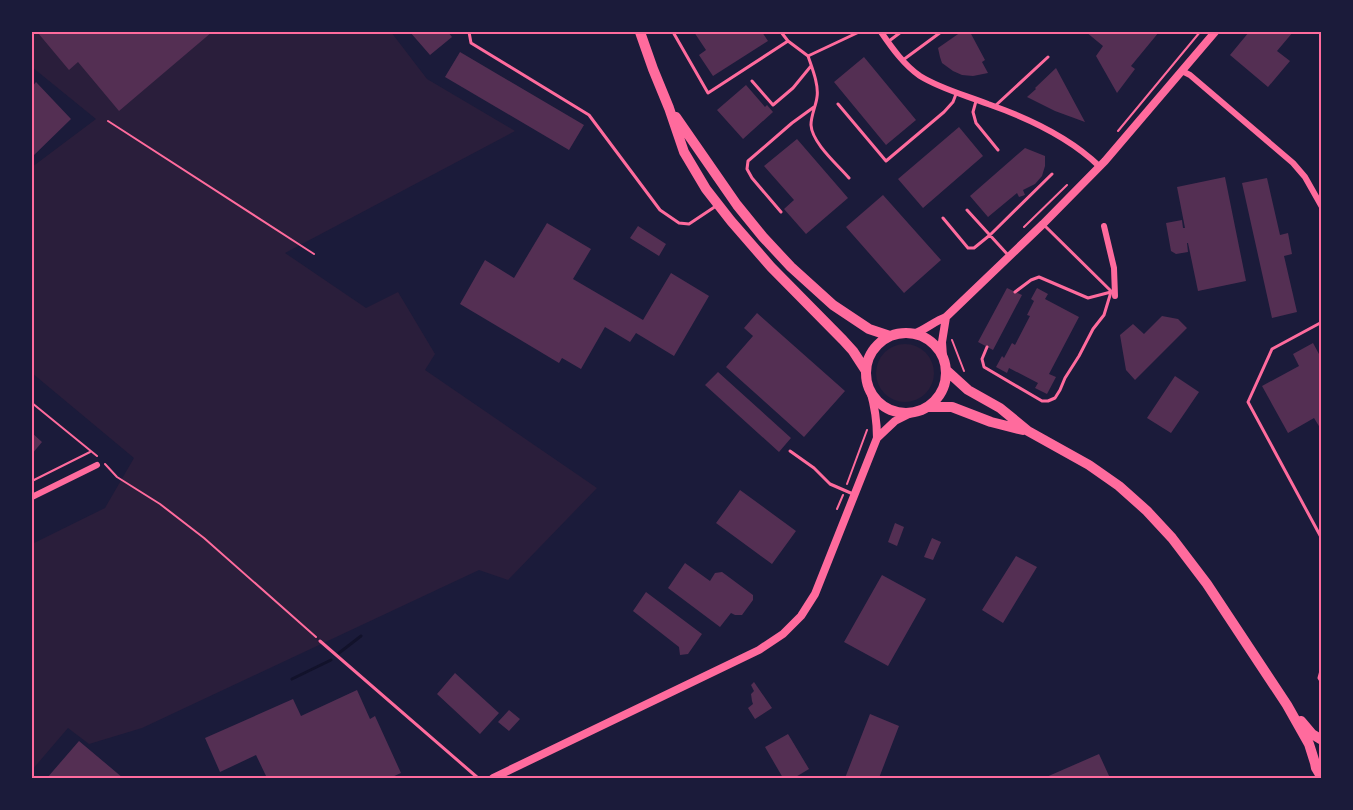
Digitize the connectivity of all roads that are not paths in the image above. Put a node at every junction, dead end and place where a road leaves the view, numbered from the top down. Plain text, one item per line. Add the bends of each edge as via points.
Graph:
1 (469, 32) edge
2 (640, 32) edge
3 (673, 32) edge
4 (781, 32) edge
5 (859, 32) edge
6 (881, 32) edge
7 (901, 32) edge
8 (941, 32) edge
9 (1215, 32) edge
10 (788, 41) junction
11 (888, 42) junction
12 (808, 56) junction
13 (1048, 57) dead end
14 (902, 61) junction
15 (811, 66) junction
16 (1182, 71) junction
17 (752, 81) dead end
18 (957, 92) junction
19 (977, 99) junction
20 (838, 105) dead end
21 (995, 106) junction
22 (814, 107) junction
23 (669, 108) junction
24 (998, 150) dead end
25 (1099, 166) junction
26 (1052, 174) dead end
27 (849, 178) dead end
28 (718, 205) junction
29 (1322, 207) edge
30 (967, 210) dead end
31 (781, 212) dead end
32 (943, 218) dead end
33 (1043, 224) junction
34 (1104, 226) dead end
35 (990, 235) junction
36 (1009, 256) junction
37 (1015, 292) dead end
38 (1113, 294) junction
39 (946, 317) junction
40 (1322, 322) edge
41 (914, 333) junction
42 (890, 336) junction
43 (987, 347) dead end
44 (943, 357) junction
45 (946, 370) junction
46 (866, 371) junction
47 (870, 390) junction
48 (928, 407) junction
49 (911, 413) junction
50 (1028, 431) junction
51 (877, 438) junction
52 (790, 451) dead end
53 (97, 465) dead end
54 (855, 495) junction
55 (32, 497) edge
56 (1322, 539) edge
57 (320, 641) road end
58 (1322, 667) edge
59 (1322, 683) edge
60 (1287, 705) junction
61 (1322, 740) edge
62 (1322, 750) edge
63 (1315, 763) junction
64 (478, 778) edge
65 (493, 778) edge
66 (1322, 778) edge

1 - 28 lane via 471,43 589,114 660,210 679,223 689,224
2 - 23 main road
3 - 10 lane via 708,93
4 - 10 lane
5 - 12 lane
6 - 11 street
7 - 11 lane
8 - 14 lane
9 - 16 street
10 - 12 lane
11 - 14 street
12 - 15 lane
13 - 21 lane
14 - 18 street via 919,75
15 - 17 lane via 773,105
15 - 22 lane via 818,98
16 - 25 street
16 - 29 street via 1293,163
18 - 19 street
18 - 20 lane via 944,112 886,161
19 - 21 street
19 - 24 lane via 973,112 976,123
21 - 25 street via 1047,129
22 - 27 lane via 813,133
22 - 31 lane via 748,161 752,178
23 - 28 main road via 684,152
23 - 42 main road via 737,205 791,267 833,305 869,329
25 - 33 street
26 - 35 lane
28 - 46 main road via 757,253 843,340
30 - 35 lane
32 - 35 lane via 968,249
33 - 36 street
33 - 38 lane
34 - 38 street via 1114,268
35 - 36 lane
36 - 39 street
37 - 38 lane via 1039,277 1088,298
38 - 43 lane via 1060,390 1048,401 984,367 982,358
39 - 41 street
39 - 44 street
40 - 56 lane via 1272,349 1248,402
41 - 42 main road
41 - 44 main road via 936,346
42 - 46 main road via 873,350
44 - 45 main road
45 - 48 main road via 942,391
45 - 50 main road
46 - 47 main road
47 - 49 main road via 886,408
47 - 51 street
48 - 49 main road
48 - 50 main road via 952,407
49 - 51 street via 895,421
50 - 60 main road via 1089,465 1147,510 1207,584
51 - 54 street
52 - 54 lane via 830,484
53 - 55 street
54 - 65 street via 815,594 783,634 759,650
57 - 64 lane
58 - 59 lane
60 - 61 main road
60 - 63 main road
62 - 63 main road
63 - 66 main road

